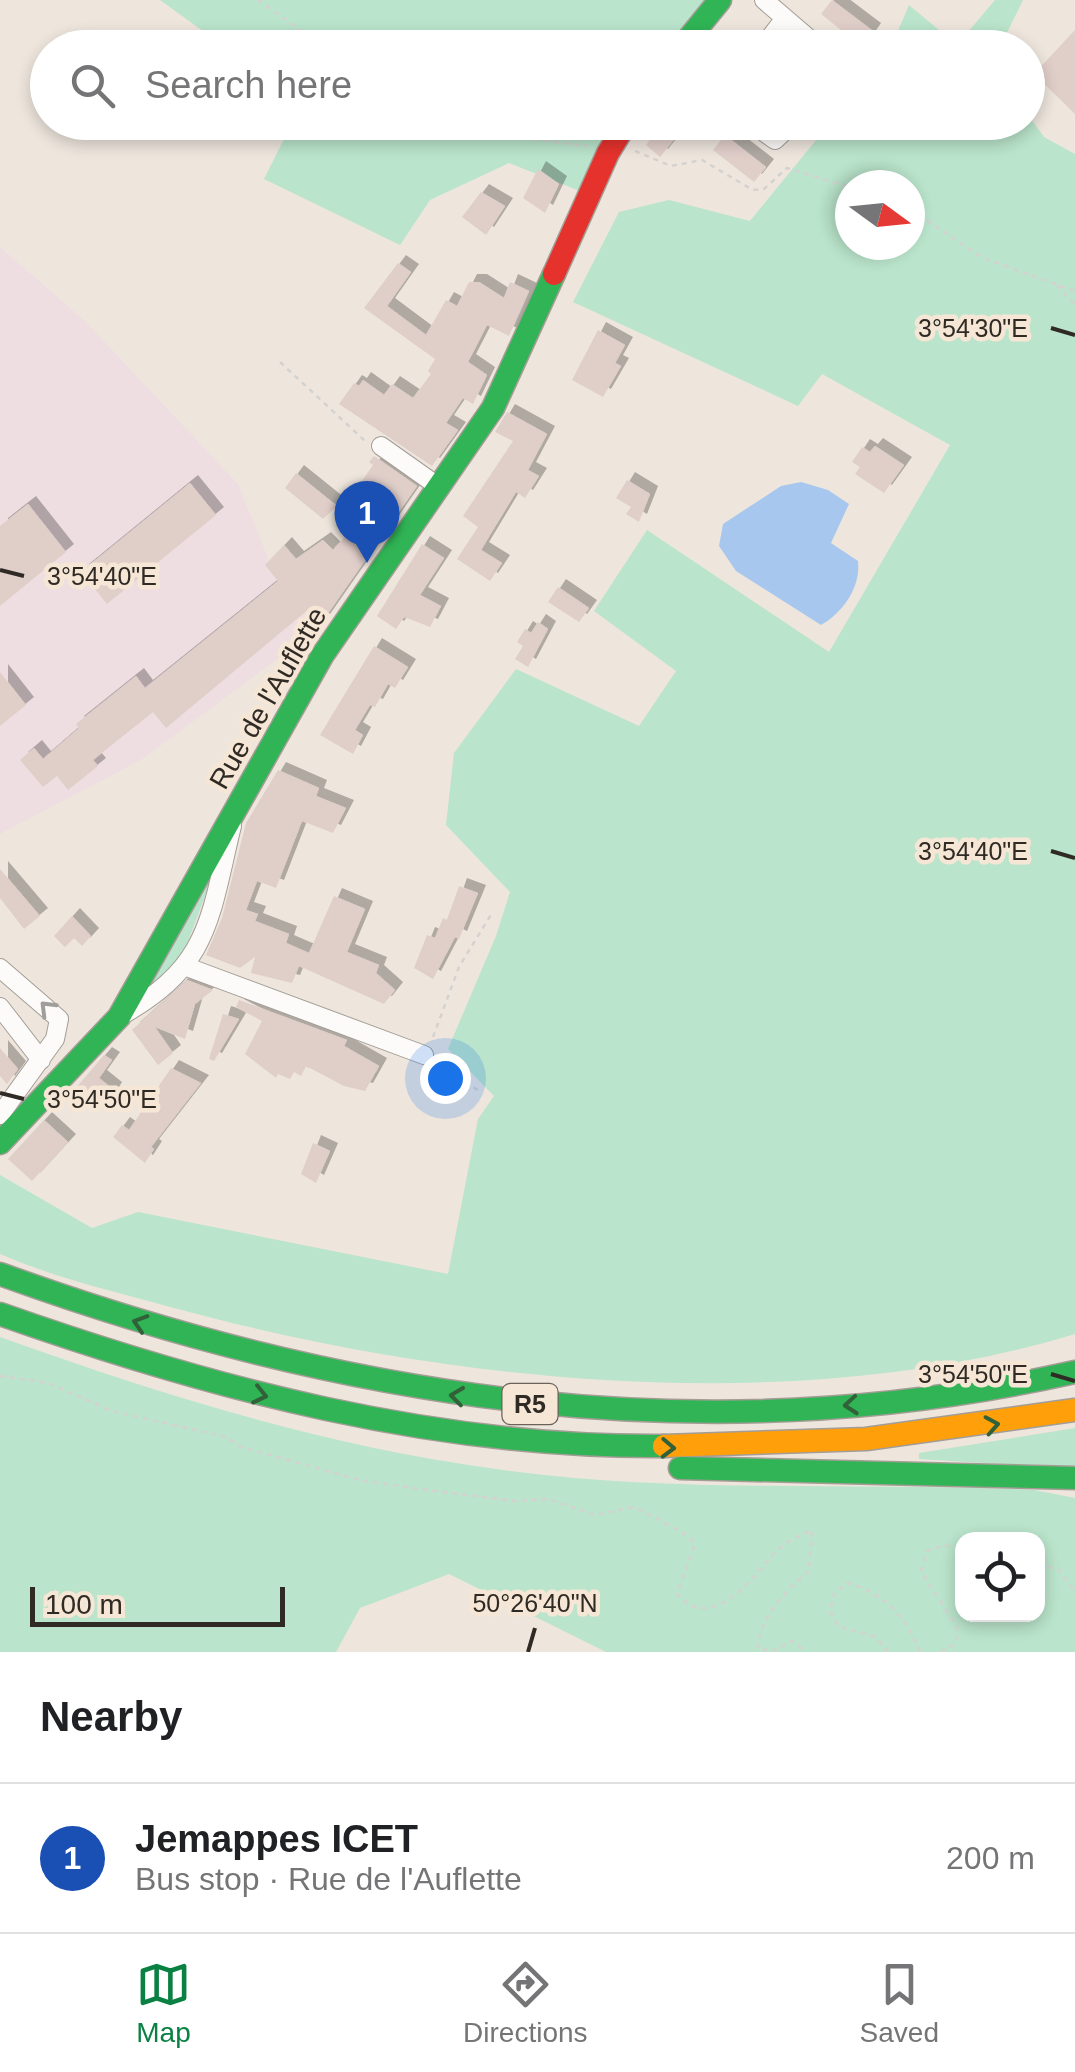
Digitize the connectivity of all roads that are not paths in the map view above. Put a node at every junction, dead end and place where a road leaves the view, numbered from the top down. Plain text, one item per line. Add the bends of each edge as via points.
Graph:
1 (720, 0) edge
2 (764, 0) edge
3 (785, 18) junction
4 (696, 30) edge
5 (776, 30) edge
6 (799, 30) edge
7 (617, 140) edge
8 (380, 446) road end
9 (438, 487) junction
10 (235, 814) junction
11 (187, 966) junction
12 (0, 968) edge
13 (0, 1007) edge
14 (119, 1017) junction
15 (424, 1054) road end
16 (41, 1060) junction
17 (0, 1115) edge
18 (0, 1143) edge
19 (0, 1274) edge
20 (0, 1314) edge
21 (1075, 1352) edge
22 (1075, 1372) edge
23 (982, 1388) junction
24 (328, 1410) junction
25 (1075, 1410) edge
26 (953, 1472) junction
27 (1075, 1478) edge
28 (1075, 1488) edge

1 - 4 main road
2 - 3 street
3 - 5 street
3 - 6 street
7 - 9 main road, Rue de l'Auflette via 493,408
8 - 9 street
9 - 10 main road, Rue de l'Auflette via 322,656
10 - 11 street via 202,936
10 - 14 main road, Rue de l'Auflette
11 - 14 street via 162,993
11 - 15 street
16 -> 12 street via 59,1019
13 - 16 street
14 - 18 main road, Rue de l'Auflette
16 - 17 street
23 -> 19 main road, R5 via 793,1410 518,1403 416,1391 252,1357
20 -> 24 main road, R5 via 157,1367
21 - 23 main road via 1021,1366
22 - 23 main road, R5
24 -> 25 main road, R5 via 502,1438 700,1449 892,1438
24 - 26 main road via 475,1448 544,1458 711,1469
26 - 27 main road
26 - 28 main road

